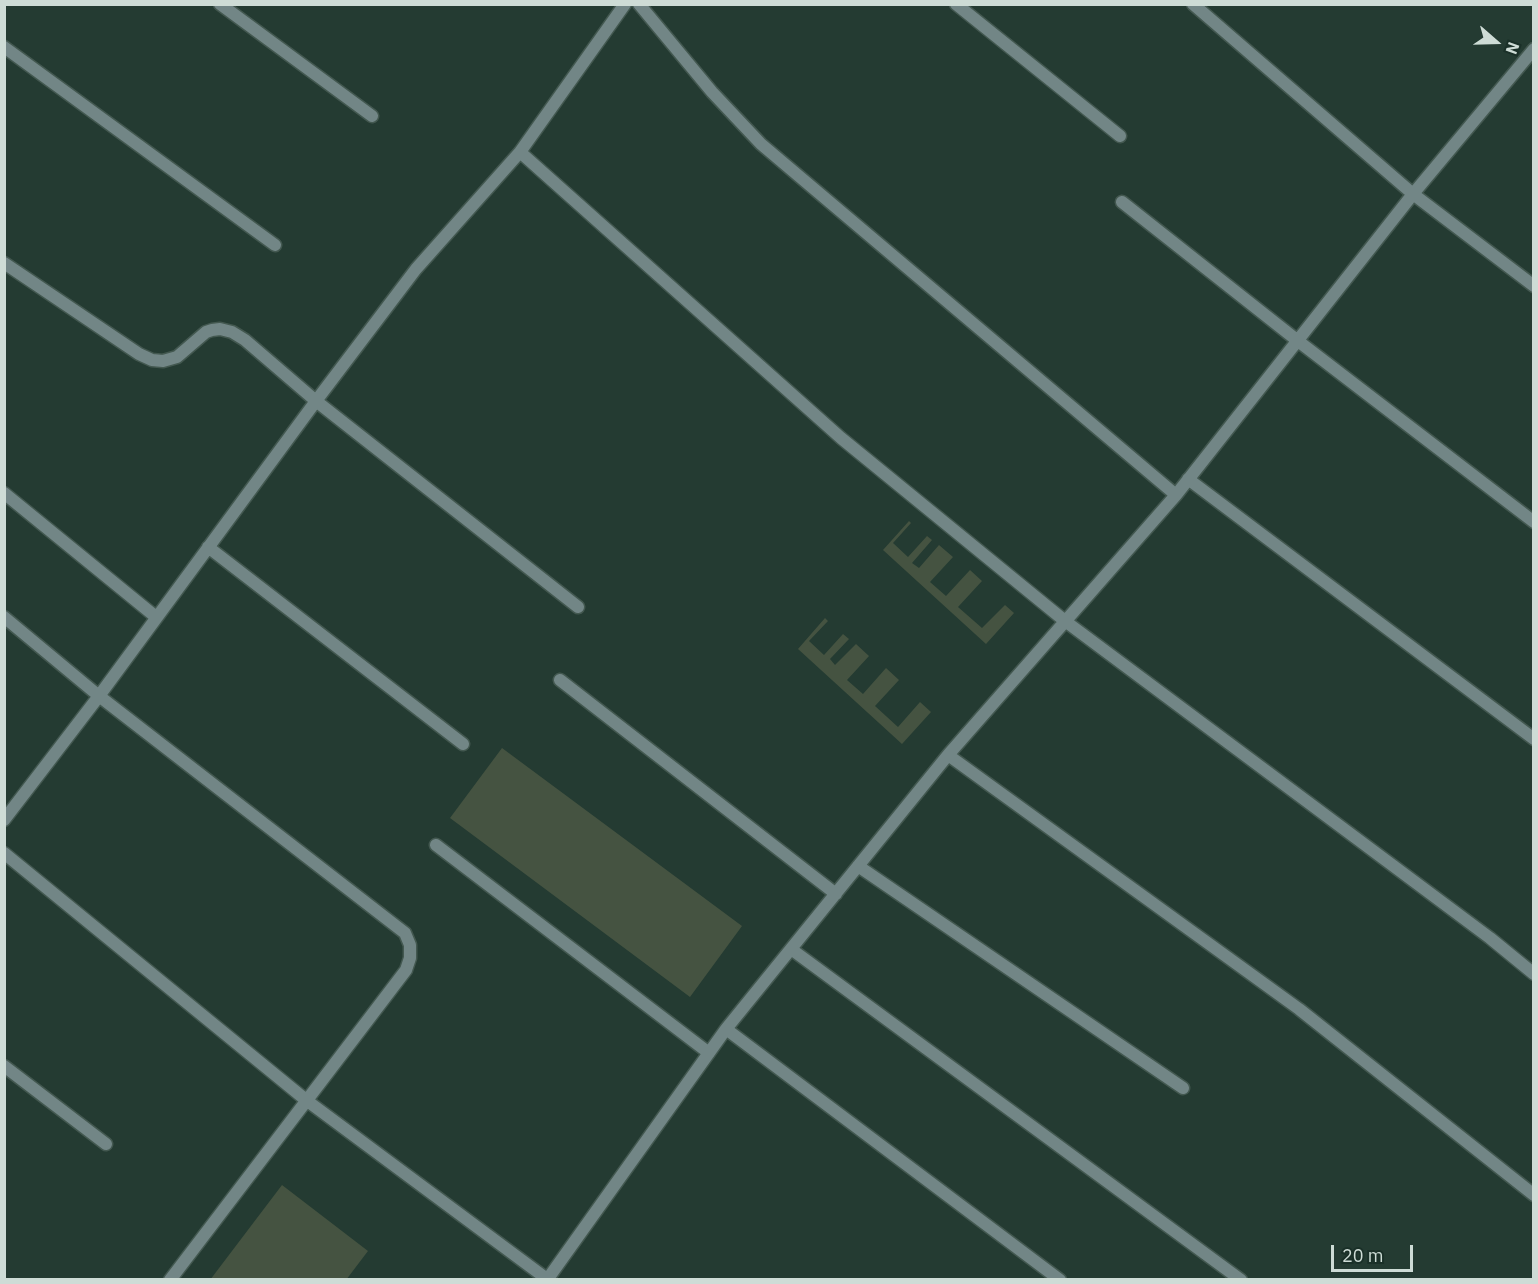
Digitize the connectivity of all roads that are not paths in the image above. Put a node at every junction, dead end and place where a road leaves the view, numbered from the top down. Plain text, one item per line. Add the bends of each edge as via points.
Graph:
1 (220, 4) edge
2 (625, 4) edge
3 (639, 4) edge
4 (957, 4) edge
5 (1193, 4) edge
6 (4, 47) edge
7 (1531, 55) edge
8 (372, 116) dead end
9 (1120, 136) dead end
10 (520, 152) junction
11 (1413, 194) junction
12 (1122, 202) dead end
13 (275, 245) dead end
14 (4, 263) edge
15 (1533, 286) edge
16 (1298, 341) junction
17 (315, 401) junction
18 (1188, 479) junction
19 (4, 493) edge
20 (1176, 495) junction
21 (1533, 522) edge
22 (208, 547) junction
23 (578, 607) dead end
24 (4, 617) edge
25 (156, 617) junction
26 (1065, 621) junction
27 (560, 680) dead end
28 (99, 696) junction
29 (1533, 739) edge
30 (463, 744) dead end
31 (948, 755) junction
32 (4, 820) edge
33 (436, 845) dead end
34 (4, 853) edge
35 (858, 866) junction
36 (836, 894) junction
37 (791, 949) junction
38 (1533, 974) edge
39 (726, 1029) junction
40 (710, 1053) junction
41 (4, 1066) edge
42 (1183, 1088) dead end
43 (306, 1100) junction
44 (106, 1144) dead end
45 (1533, 1195) edge
46 (547, 1279) edge
47 (170, 1280) edge
48 (1060, 1280) edge
49 (1241, 1280) edge

1 - 8 street
2 - 10 street
3 - 20 street via 761,144
4 - 9 street
5 - 11 street
6 - 13 street
7 - 11 street
10 - 17 street via 416,269
10 - 26 street via 842,438
11 - 15 street
11 - 16 street
12 - 16 street
14 - 17 street via 152,360 177,357 206,332 232,332
16 - 18 street
16 - 21 street
17 - 22 street
17 - 23 street
18 - 20 street
18 - 29 street
19 - 25 street
20 - 26 street
22 - 25 street
22 - 30 street
24 - 28 street
25 - 28 street
26 - 31 street
26 - 38 street
27 - 36 street
28 - 32 street
28 - 43 street via 405,933 410,945 406,970
31 - 35 street
31 - 45 street via 1299,1009
33 - 40 street
34 - 43 street
35 - 36 street
35 - 42 street
36 - 37 street
37 - 39 street
37 - 49 street
39 - 40 street
39 - 48 street
40 - 46 street
41 - 44 street
43 - 46 street
43 - 47 street

